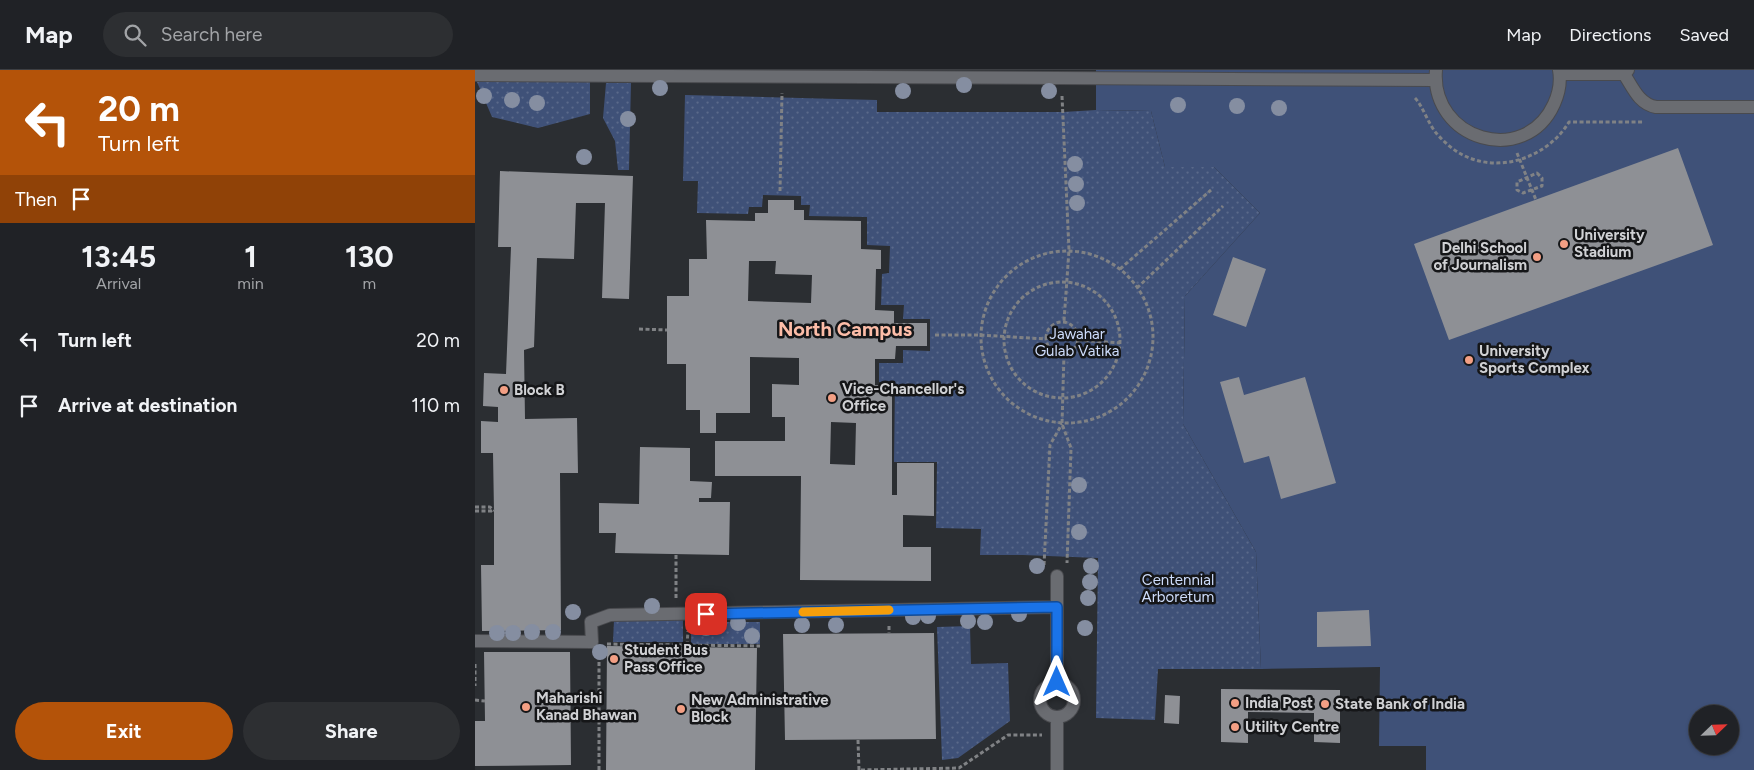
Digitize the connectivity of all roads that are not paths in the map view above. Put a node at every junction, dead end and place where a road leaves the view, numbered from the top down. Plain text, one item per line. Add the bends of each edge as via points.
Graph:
1 (1559, 72) edge
2 (1626, 72) edge
3 (475, 75) edge
4 (1436, 75) edge
5 (1754, 106) edge
6 (1057, 576) road end
7 (1057, 607) junction
8 (475, 641) edge
9 (1057, 682) junction
10 (1057, 717) junction
11 (1057, 770) edge

1 - 2 street
1 - 4 street via 1557,99 1544,120 1535,129 1511,139 1496,140 1480,138 1454,122 1438,95
2 - 5 street via 1640,100 1649,106
3 - 4 street
6 - 7 street
7 - 8 street via 610,615 591,622 592,642
7 - 9 street
9 - 10 street via 1068,687 1074,699 1069,712
9 - 10 street via 1044,688 1039,699 1045,712
10 - 11 street

